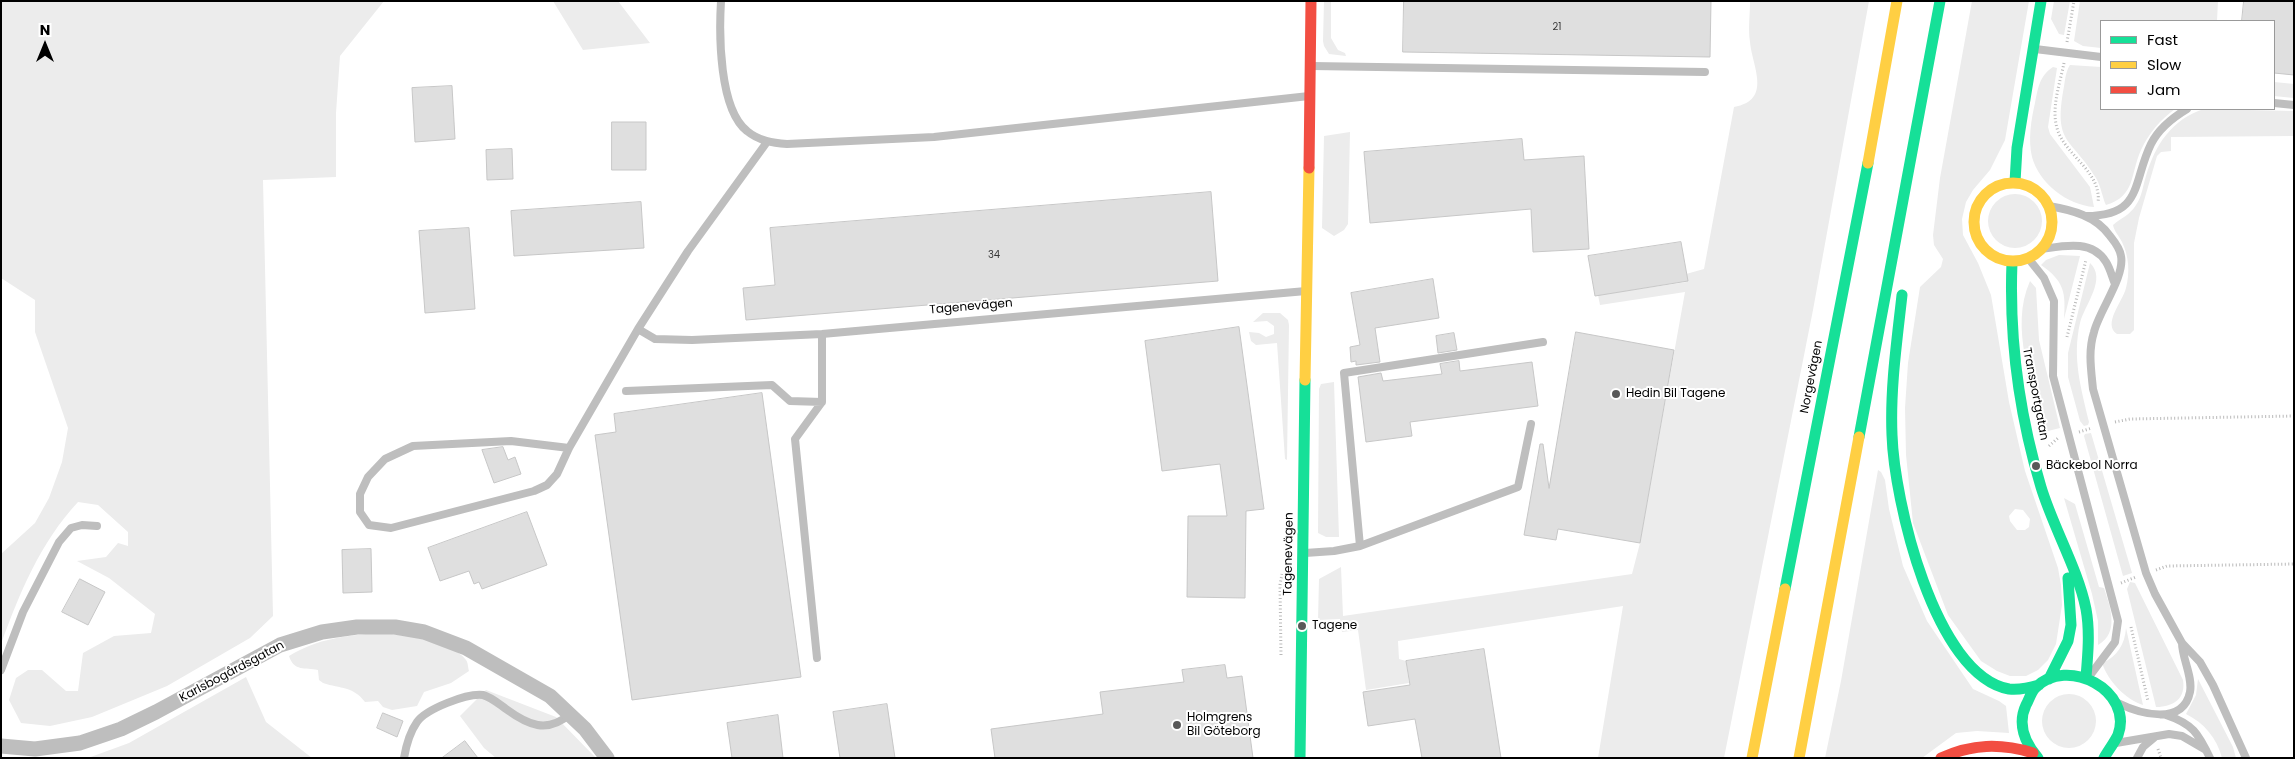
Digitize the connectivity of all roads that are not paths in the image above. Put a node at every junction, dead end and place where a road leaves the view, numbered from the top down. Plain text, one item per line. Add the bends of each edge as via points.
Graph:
1 (721, 1) edge
2 (1311, 1) edge
3 (1896, 1) edge
4 (1940, 1) edge
5 (2041, 1) edge
6 (2033, 49) junction
7 (2100, 57) edge
8 (1310, 66) junction
9 (1705, 72) dead end
10 (1310, 96) junction
11 (2275, 103) edge
12 (2294, 105) edge
13 (2185, 110) edge
14 (1916, 131) junction
15 (767, 142) junction
16 (2015, 182) junction
17 (2049, 206) junction
18 (2086, 216) junction
19 (2042, 249) junction
20 (1905, 257) dead end
21 (2028, 258) junction
22 (2012, 262) junction
23 (2115, 284) junction
24 (1902, 286) dead end
25 (1308, 290) junction
26 (638, 329) junction
27 (822, 334) junction
28 (1542, 342) dead end
29 (626, 391) dead end
30 (822, 402) junction
31 (1531, 424) dead end
32 (569, 448) junction
33 (97, 526) dead end
34 (1360, 546) junction
35 (1303, 554) junction
36 (2066, 556) junction
37 (2182, 643) junction
38 (817, 658) dead end
39 (1, 670) edge
40 (2088, 677) junction
41 (2044, 682) junction
42 (2114, 701) junction
43 (570, 714) junction
44 (2166, 715) junction
45 (2155, 736) junction
46 (1, 746) edge
47 (2206, 750) junction
48 (2110, 752) edge
49 (2035, 755) edge
50 (404, 758) edge
51 (608, 758) edge
52 (1300, 758) edge
53 (1752, 758) edge
54 (1798, 758) edge
55 (1941, 758) edge
56 (2137, 758) edge
57 (2210, 758) edge
58 (2246, 758) edge

1 - 15 lane via 725,83 734,113 746,131
2 - 8 main road, Tagenevägen
3 - 53 main road, Norgevägen via 1868,162
4 - 14 main road
5 - 6 main road
6 - 7 lane
6 - 16 main road via 2017,148
8 - 9 lane
8 - 10 main road, Tagenevägen
10 - 15 lane via 934,137 787,144
10 - 25 main road, Tagenevägen
11 - 12 lane
13 - 18 lane via 2172,118 2156,135 2134,193 2126,204 2114,214
14 - 20 main road
14 - 54 main road
15 - 26 lane via 688,251
16 - 17 main road via 2036,189
16 - 22 main road via 1991,189 1976,208 1974,220 1978,239 1987,251 1994,257
17 - 18 lane
17 - 19 main road via 2052,226
18 - 23 lane via 2103,226 2116,244 2121,256
19 - 21 main road
19 - 23 lane via 2073,245 2088,248 2106,262
21 - 22 main road
21 - 40 lane via 2044,278 2054,301 2053,376 2118,622 2115,642
22 - 36 main road, Transportgatan via 2010,312 2016,378 2040,480
23 - 37 lane via 2094,330 2090,361 2093,389 2146,573
24 - 41 main road via 1893,404 1893,453 1916,568 1946,629 1979,674 2007,688 2022,689
25 - 27 lane, Tagenevägen
25 - 35 main road, Tagenevägen
26 - 27 lane, Tagenevägen via 655,339
26 - 32 lane
27 - 30 lane
28 - 34 lane via 1344,373
29 - 30 lane via 772,385 790,402
30 - 38 lane via 795,439
31 - 34 lane via 1518,487
32 - 32 lane via 557,474 547,485 534,491 391,528 369,525 360,512 360,494 368,478 385,459 413,446 510,441
33 - 39 lane via 71,528 60,542 22,612
34 - 35 lane
35 - 52 main road, Tagenevägen
36 - 40 main road, Transportgatan via 2081,588 2087,616
36 - 41 main road, Transportgatan via 2071,625 2068,642
37 - 44 lane via 2190,692 2179,710
37 - 58 lane via 2200,662 2235,729
40 - 41 main road via 2068,674
40 - 42 main road via 2104,687
41 - 49 main road, Transportgatan via 2027,702 2022,719 2024,737
42 - 44 lane via 2131,710
42 - 48 main road via 2119,718
43 - 46 street, Karlsbogårdsgatan via 550,696 466,648 424,632 395,627 357,627 322,632 280,645 121,729 88,740 35,749
43 - 50 lane via 553,726 536,725 483,695 465,695 418,721 406,745
43 - 51 street, Karlsbogårdsgatan
44 - 47 lane via 2190,725
45 - 47 lane via 2182,736
45 - 48 lane
45 - 56 lane via 2143,746
47 - 57 lane
49 - 55 main road via 2013,746 1984,744

